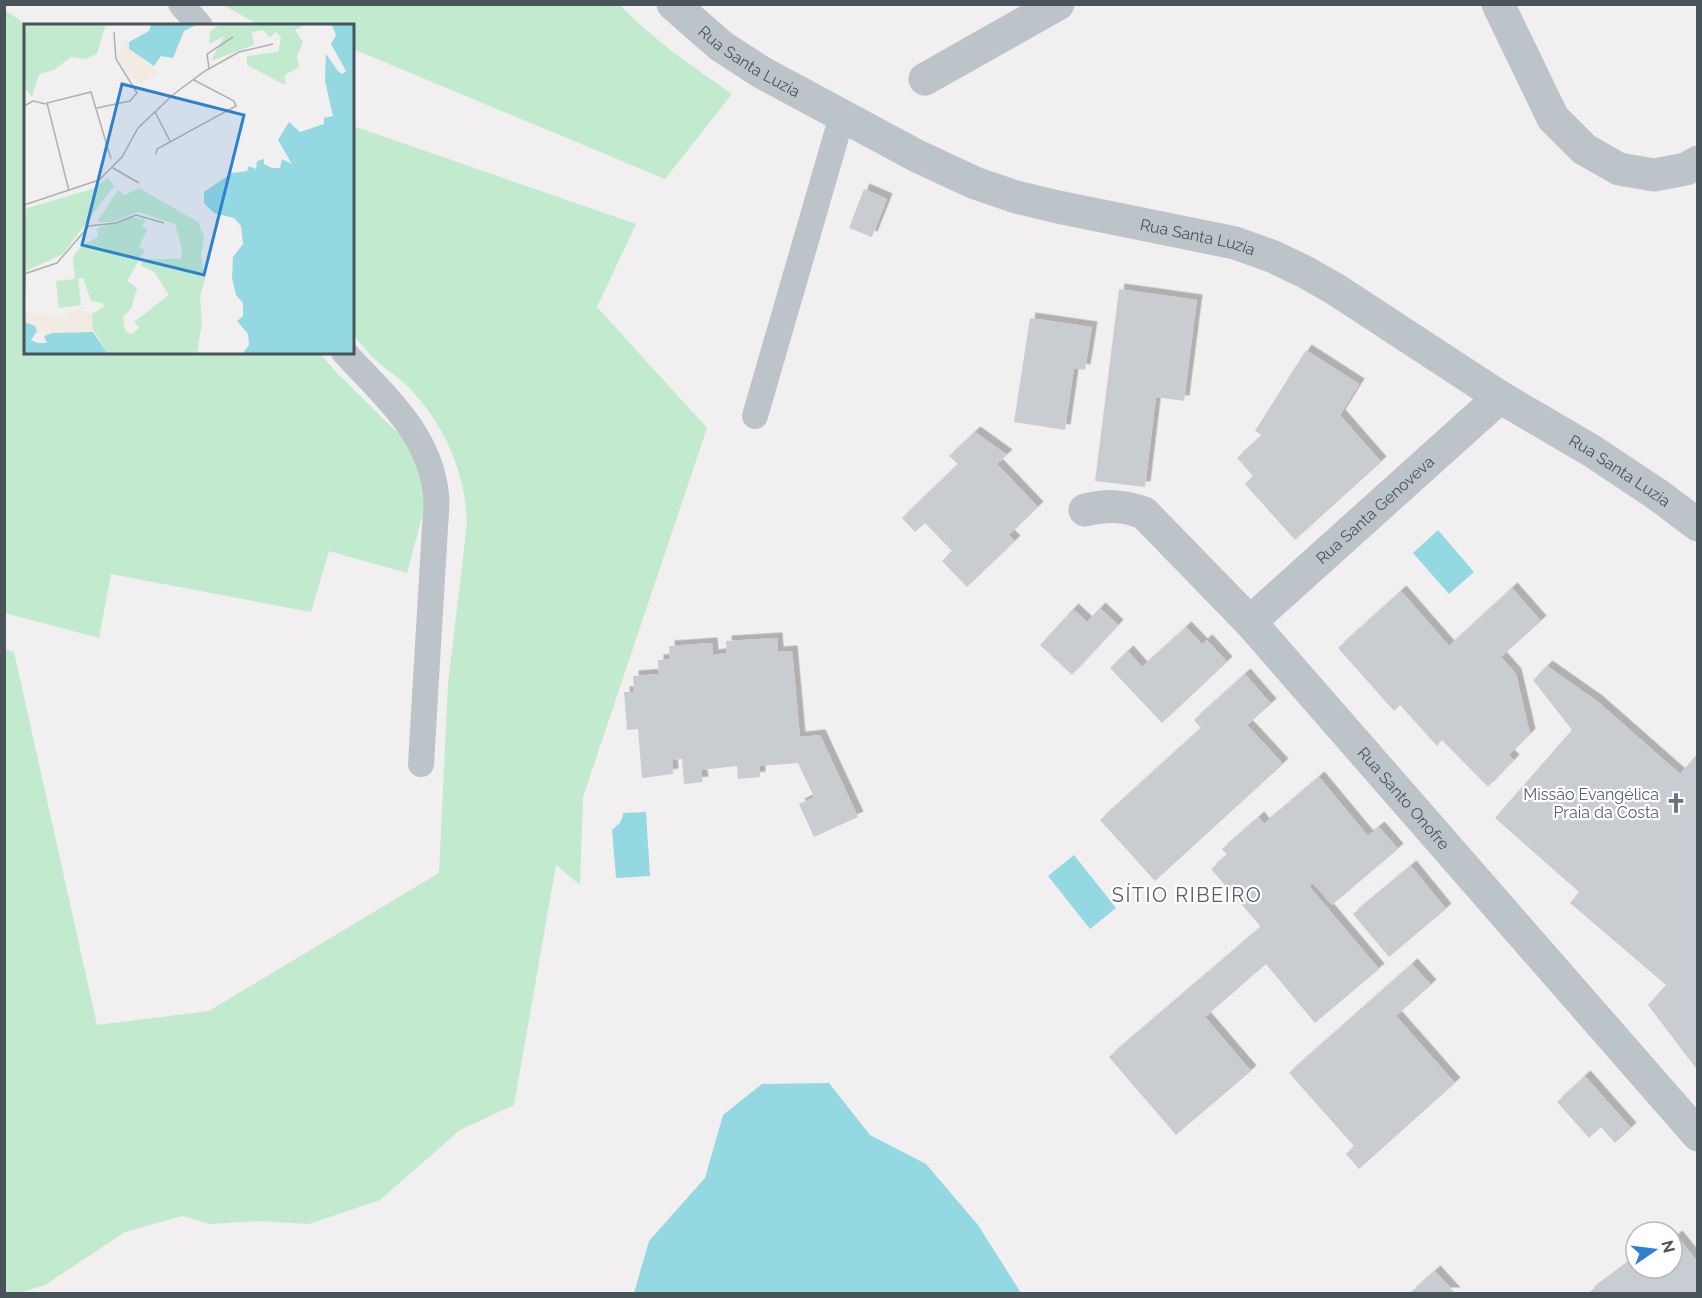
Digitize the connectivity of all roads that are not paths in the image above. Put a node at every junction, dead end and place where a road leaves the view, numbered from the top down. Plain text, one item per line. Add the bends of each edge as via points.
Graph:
1 (181, 4) edge
2 (673, 4) edge
3 (1058, 4) edge
4 (1498, 4) edge
5 (198, 24) edge
6 (925, 79) dead end
7 (842, 116) junction
8 (1698, 162) edge
9 (346, 354) edge
10 (1500, 397) junction
11 (755, 416) dead end
12 (1085, 510) dead end
13 (1698, 525) edge
14 (1250, 622) junction
15 (421, 764) dead end
16 (1698, 1135) edge

1 - 5 lane
2 - 7 street, Rua Santa Luzia via 721,46 751,66
3 - 6 street
4 - 8 street via 1553,118 1584,149 1619,169 1654,175 1686,169
7 - 10 street, Rua Santa Luzia via 945,170 1016,197 1235,243 1274,257 1335,290
7 - 11 lane
9 - 15 lane via 419,439 436,495
10 - 13 street, Rua Santa Luzia via 1592,451
10 - 14 street, Rua Santa Genoveva
12 - 14 street, Rua Santo Onofre via 1118,506 1144,513
14 - 16 street, Rua Santo Onofre

